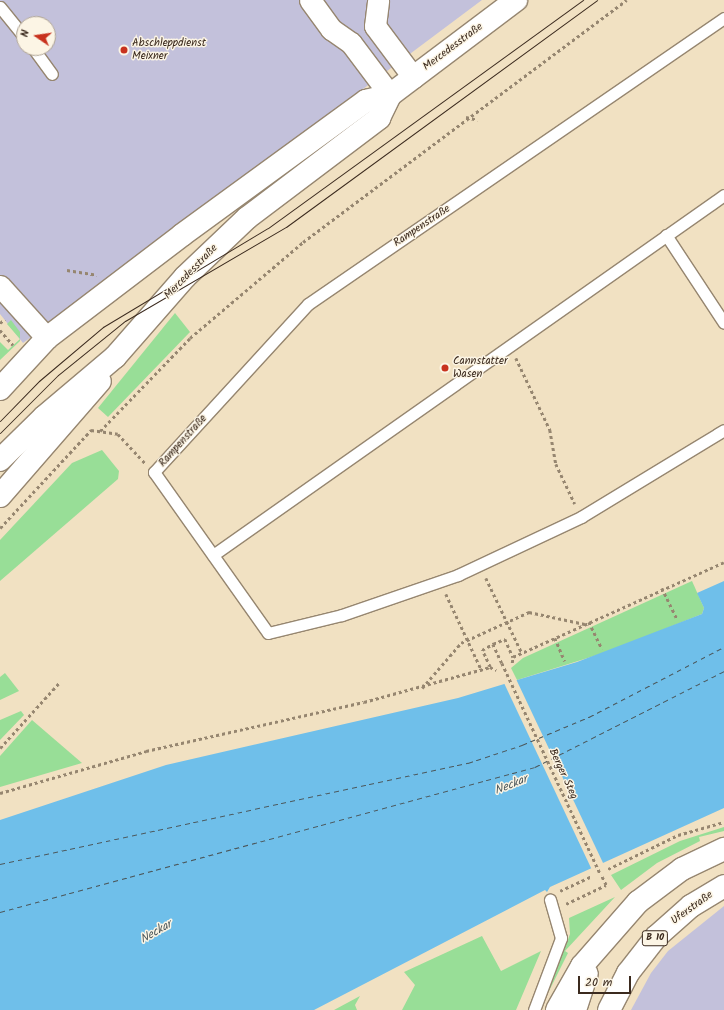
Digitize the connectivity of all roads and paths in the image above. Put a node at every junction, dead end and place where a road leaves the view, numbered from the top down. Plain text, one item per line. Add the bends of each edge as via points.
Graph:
1 (310, 0) edge
2 (378, 0) edge
3 (516, 0) edge
4 (626, 0) edge
5 (0, 7) edge
6 (724, 18) edge
7 (375, 26) junction
8 (16, 27) edge
9 (351, 43) junction
10 (39, 56) edge
11 (52, 74) dead end
12 (413, 76) junction
13 (390, 95) junction
14 (466, 117) junction
15 (478, 120) dead end
16 (724, 195) edge
17 (666, 235) junction
18 (0, 286) edge
19 (724, 323) edge
20 (0, 330) edge
21 (47, 338) junction
22 (13, 345) dead end
23 (510, 346) junction
24 (115, 357) junction
25 (0, 376) edge
26 (0, 389) edge
27 (724, 430) edge
28 (100, 431) junction
29 (0, 460) edge
30 (154, 472) junction
31 (0, 496) edge
32 (581, 517) junction
33 (0, 528) edge
34 (213, 555) junction
35 (724, 562) edge
36 (480, 565) junction
37 (440, 581) junction
38 (662, 588) junction
39 (677, 619) dead end
40 (507, 622) junction
41 (589, 622) junction
42 (586, 624) junction
43 (555, 638) junction
44 (467, 640) junction
45 (494, 644) junction
46 (602, 649) dead end
47 (522, 653) junction
48 (513, 657) junction
49 (565, 661) dead end
50 (512, 663) dead end
51 (490, 667) junction
52 (496, 670) dead end
53 (482, 671) junction
54 (58, 683) dead end
55 (422, 688) junction
56 (0, 748) edge
57 (0, 790) edge
58 (7, 791) junction
59 (0, 793) edge
60 (724, 822) edge
61 (724, 849) edge
62 (608, 868) dead end
63 (592, 876) dead end
64 (724, 886) edge
65 (550, 900) joint
66 (563, 905) dead end
67 (612, 929) junction
68 (534, 1010) edge
69 (556, 1010) edge
70 (575, 1010) edge
71 (609, 1010) edge

1 - 9 street via 331,28
2 - 7 street
3 - 12 main road, Mercedesstraße
4 - 14 path
5 - 8 lane
6 - 30 lane, Rampenstraße via 308,304
7 - 9 street
7 - 12 street
9 - 13 street
10 - 11 lane
12 - 13 main road, Mercedesstraße
13 - 21 main road, Mercedesstraße via 366,101
13 - 24 main road, Mercedesstraße via 379,118 264,204 215,247
14 - 15 path
14 - 28 path via 304,242 190,338
16 - 17 lane
17 - 19 lane
17 - 23 lane
18 - 21 street
20 - 22 path
21 - 25 main road
21 - 26 main road, Mercedesstraße
23 - 32 path via 550,430 556,464
23 - 34 lane
24 - 29 main road, Mercedesstraße via 44,417
24 - 31 main road via 92,391
27 - 32 lane
28 - 30 path via 118,434
28 - 33 path via 90,430
30 - 34 lane
32 - 36 lane
34 - 37 lane via 268,633 342,615
35 - 38 path
36 - 37 lane
36 - 40 path
37 - 44 path
38 - 39 path
38 - 41 path
40 - 42 path via 529,612
40 - 44 path
40 - 47 path
41 - 42 path
41 - 46 path
42 - 43 path
43 - 47 path
43 - 49 path
44 - 53 path
44 - 55 path
45 - 48 path via 505,639
45 - 51 path via 482,650
45 - 66 path, Berger Steg, bridge via 606,885
47 - 48 path
48 - 50 path
51 - 52 path
51 - 53 path
53 - 55 path
54 - 56 path
55 - 58 path via 146,751
57 - 58 path
58 - 59 path
60 - 62 path via 678,835
61 - 67 main road via 662,882
63 - 65 path via 556,894
64 - 71 main road, Uferstraße / B 10 via 691,906 656,937 628,973
65 - 68 lane via 561,942
67 - 69 main road via 577,973
67 - 70 main road via 590,967

